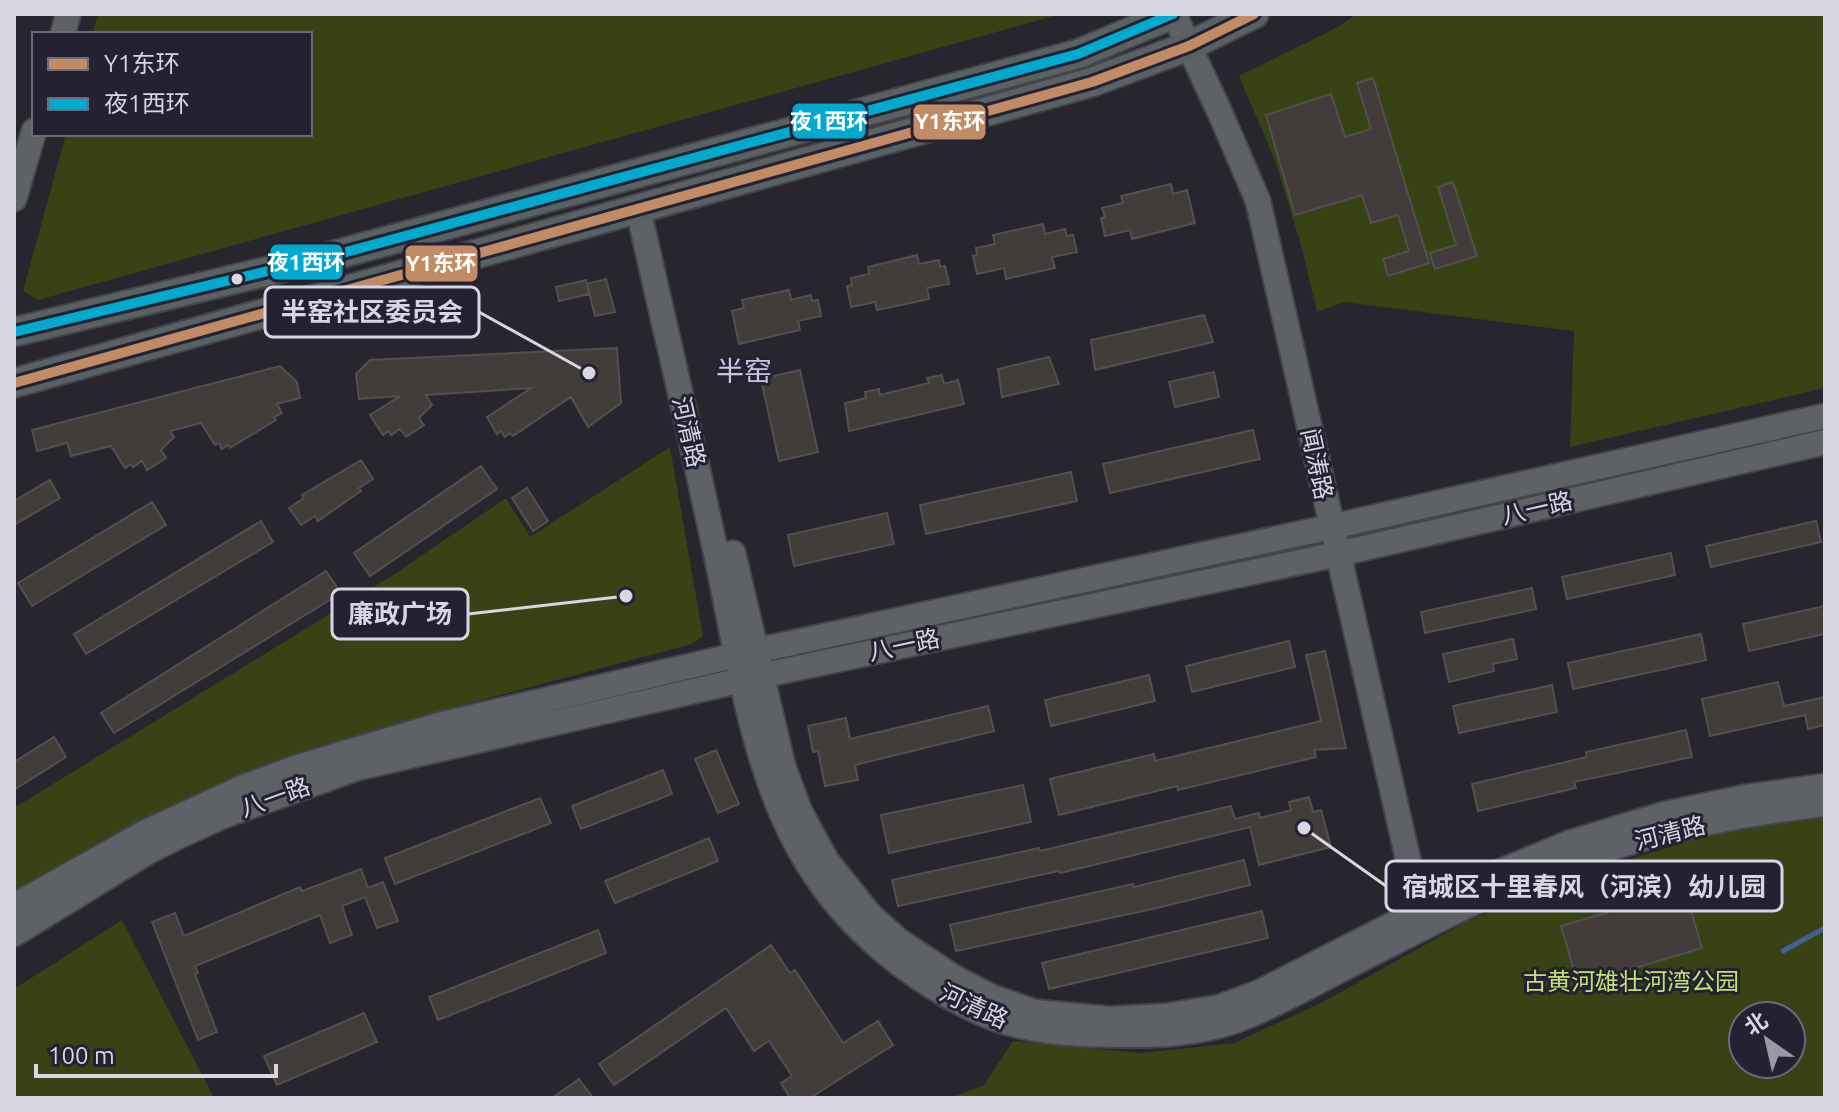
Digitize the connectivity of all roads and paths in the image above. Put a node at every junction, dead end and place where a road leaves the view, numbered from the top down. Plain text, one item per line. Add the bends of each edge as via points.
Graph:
1 (1173, 14) edge
2 (1254, 14) edge
3 (1189, 46) junction
4 (33, 136) edge
5 (14, 199) edge
6 (644, 206) junction
7 (14, 332) edge
8 (14, 383) edge
9 (1825, 416) edge
10 (1825, 442) edge
11 (1331, 527) junction
12 (1338, 554) junction
13 (747, 652) junction
14 (752, 678) junction
15 (1825, 786) edge
16 (1825, 804) edge
17 (14, 906) edge
18 (1421, 919) junction
19 (14, 934) edge

1 - 3 main road, 闻涛路
1 - 7 main road via 1078,54 335,255
2 - 3 main road
3 - 6 main road via 1092,82
3 - 11 main road, 闻涛路 via 1258,201
4 - 5 main road
6 - 8 main road
6 - 13 main road, 河清路
9 - 11 main road, 八一路
10 - 12 main road, 八一路
11 - 12 main road, 闻涛路
11 - 13 main road, 八一路
12 - 14 main road, 八一路
12 - 18 main road, 闻涛路
13 - 14 main road, 河清路
13 - 17 main road, 八一路 via 439,725 298,767 144,833
14 - 18 main road, 河清路 via 800,812 826,860 870,915 899,941 992,997 1035,1012 1109,1019 1192,1013 1260,992
14 - 19 main road, 八一路 via 357,768 279,795 160,846
15 - 18 main road, 河清路 via 1746,797 1614,828 1524,860
16 - 18 main road, 河清路 via 1678,829 1578,858

